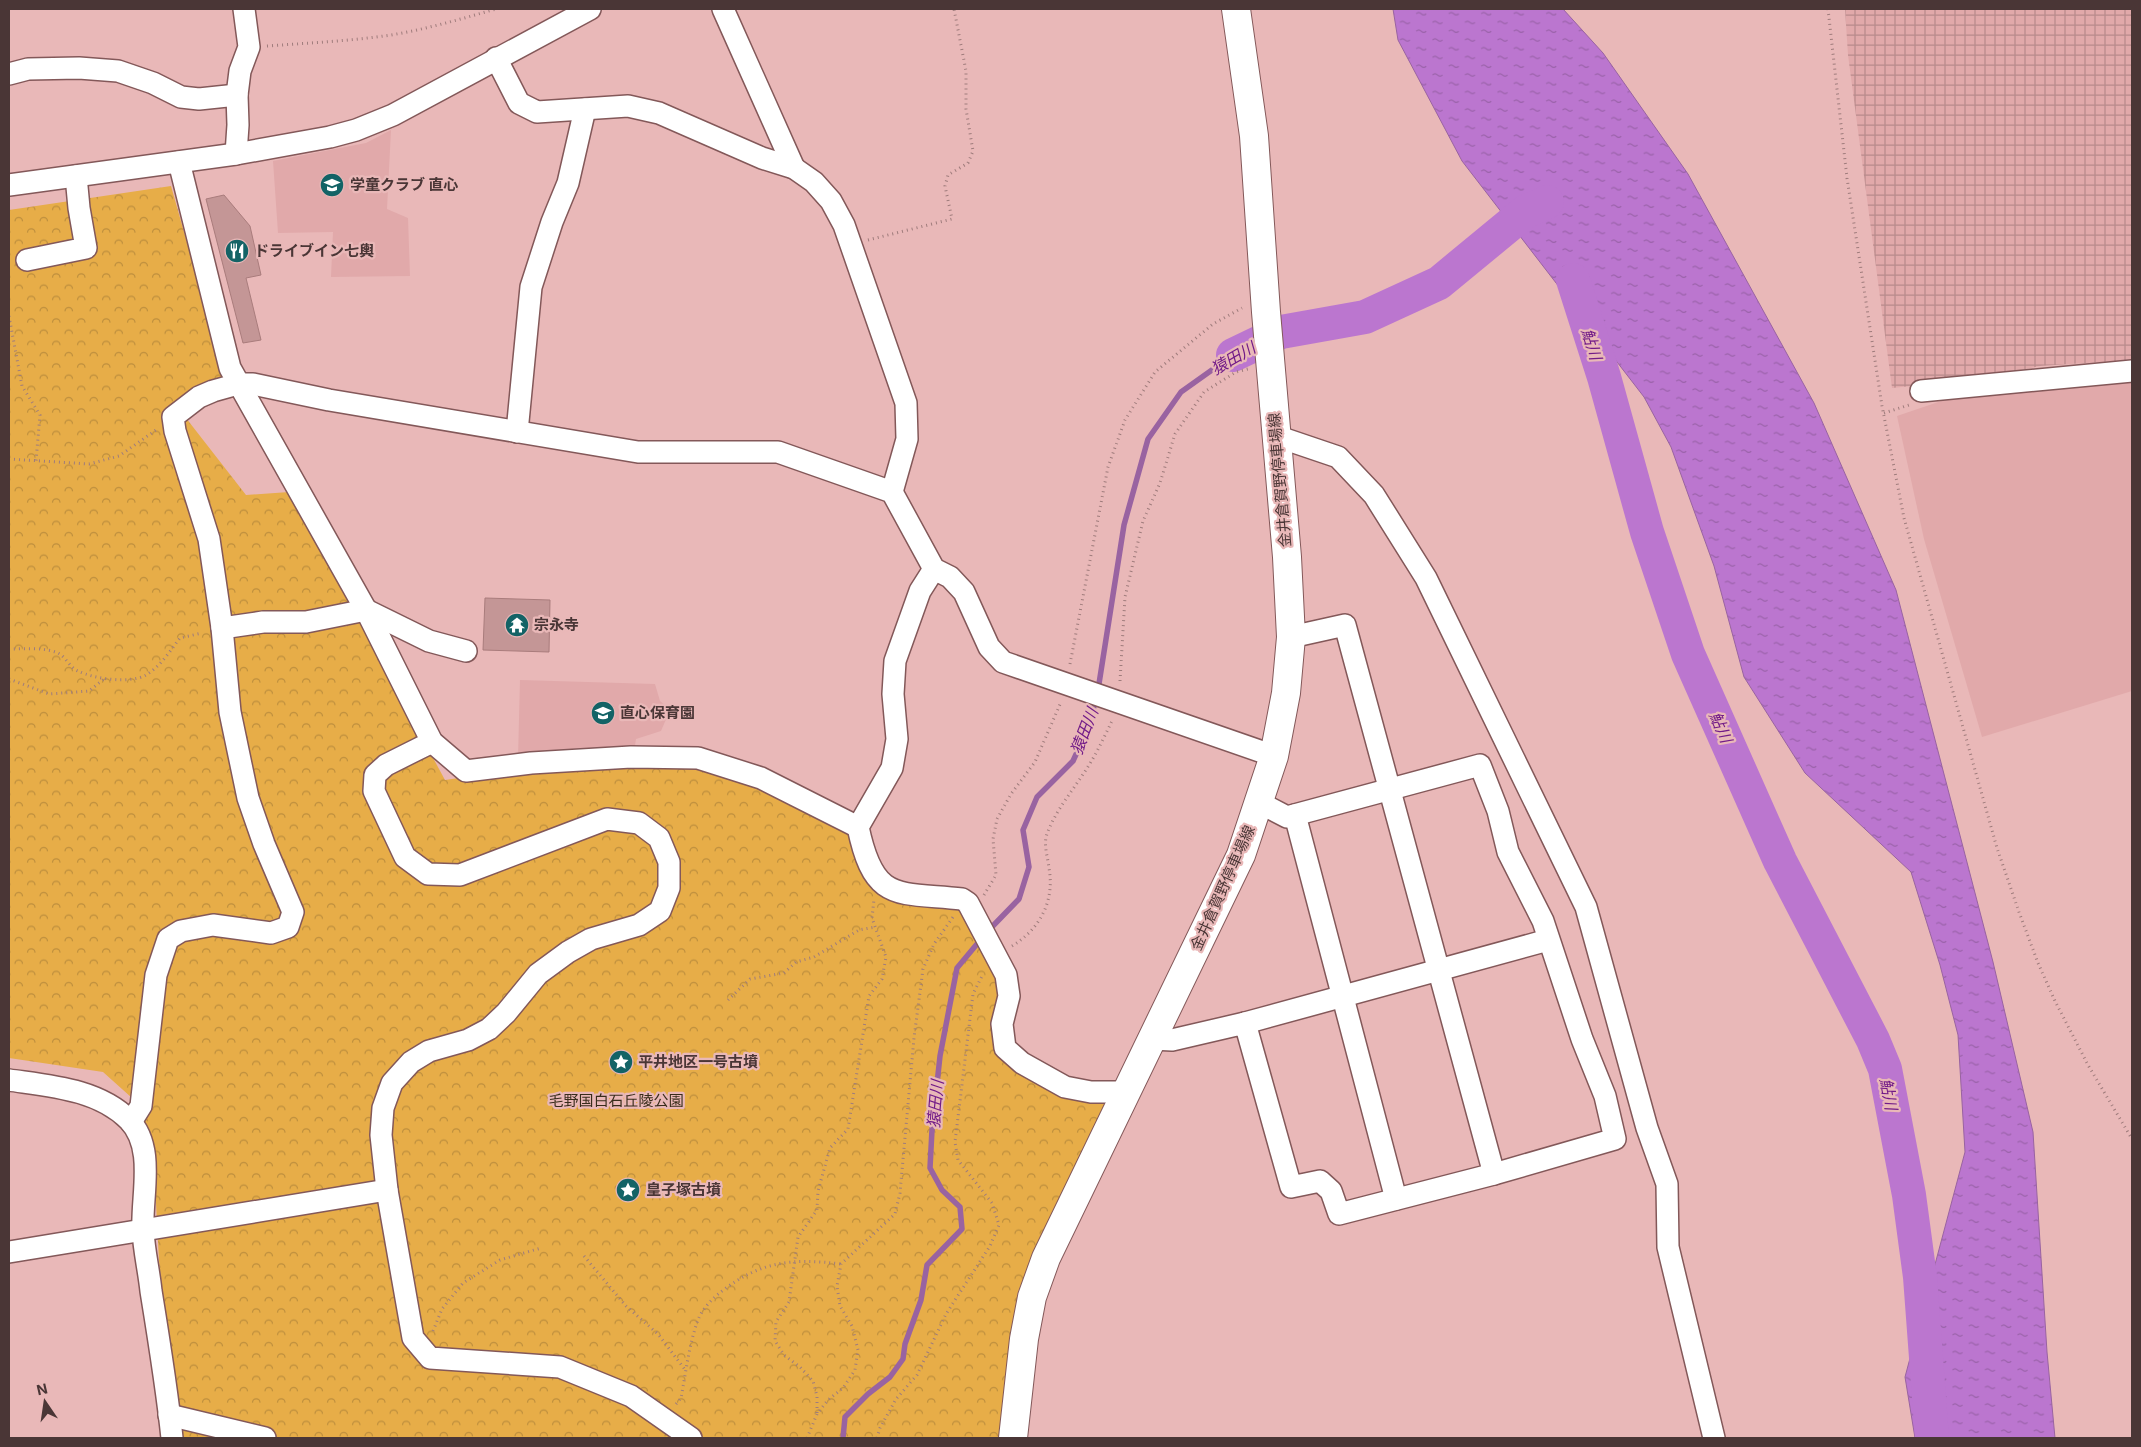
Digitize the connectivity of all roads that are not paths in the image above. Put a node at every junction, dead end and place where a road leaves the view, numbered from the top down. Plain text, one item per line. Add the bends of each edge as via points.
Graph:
1 (244, 9) edge
2 (590, 9) edge
3 (723, 9) edge
4 (1236, 9) edge
5 (496, 58) junction
6 (9, 74) edge
7 (237, 95) junction
8 (585, 109) junction
9 (236, 154) junction
10 (179, 162) junction
11 (794, 168) junction
12 (76, 176) junction
13 (9, 184) edge
14 (27, 260) dead end
15 (2132, 371) edge
16 (238, 384) junction
17 (1922, 391) dead end
18 (517, 432) junction
19 (1276, 436) junction
20 (892, 492) junction
21 (934, 569) junction
22 (366, 610) junction
23 (222, 628) junction
24 (1291, 637) junction
25 (466, 651) dead end
26 (432, 742) junction
27 (1274, 756) junction
28 (1389, 789) junction
29 (1260, 802) junction
30 (1295, 815) junction
31 (858, 827) junction
32 (1548, 940) junction
33 (1438, 970) junction
34 (1344, 996) junction
35 (1244, 1023) junction
36 (1152, 1039) junction
37 (9, 1080) edge
38 (1126, 1092) junction
39 (131, 1122) junction
40 (1494, 1174) junction
41 (386, 1190) junction
42 (1396, 1199) junction
43 (143, 1231) junction
44 (9, 1252) edge
45 (169, 1415) junction
46 (172, 1438) edge
47 (264, 1438) edge
48 (691, 1438) edge
49 (1013, 1438) edge
50 (1714, 1438) edge

1 - 7 street via 249,47 240,71
2 - 5 street
3 - 11 street
4 - 19 main road, 金井倉賀野停車場線 via 1254,136
5 - 8 street via 519,103 537,112
5 - 9 street via 393,115 356,130
6 - 7 street via 28,69 118,71 181,97 199,99
7 - 9 street
8 - 11 street via 628,106 659,113 762,158
8 - 18 street via 568,183 531,287
9 - 10 street
10 - 12 street
10 - 16 street via 230,368
11 - 20 street via 814,182 831,201 844,225 906,403 907,439
12 - 13 street
12 - 14 street via 86,248
15 - 17 street
16 - 18 street via 253,384
16 - 22 street
16 - 23 street via 199,397 172,417 209,539
18 - 20 street via 638,452 778,452
19 - 24 main road, 金井倉賀野停車場線
19 - 50 street via 1338,457 1374,495 1426,578 1586,907 1647,1128 1667,1184 1668,1247
20 - 21 street
21 - 27 street via 950,577 964,592 989,647 1003,662
21 - 31 street via 920,591 894,661 897,739 892,768
22 - 23 street via 306,622 263,622
22 - 25 street via 429,641
22 - 26 street
23 - 39 street via 230,712 248,798 293,912 288,926 271,933 213,925 181,931 168,939 156,975 140,1106
24 - 27 main road, 金井倉賀野停車場線 via 1286,693
24 - 28 street via 1345,625
26 - 31 street via 466,771 631,757 698,758 761,778
26 - 41 street via 386,765 375,775 374,792 405,857 428,874 460,875 607,819 639,823 659,838 669,862 669,888 660,911 639,925 591,939 568,952 538,974 506,1013 489,1028 468,1040 429,1051 411,1062 392,1083 383,1108 381,1135
27 - 29 main road, 金井倉賀野停車場線
28 - 30 street
28 - 32 street via 1480,765 1498,811 1508,852 1543,921
28 - 33 street
29 - 30 street via 1287,817
29 - 36 main road, 金井倉賀野停車場線 via 1241,855
30 - 34 street
31 - 38 street via 862,846 876,878 889,889 913,896 962,899 968,903 1006,975 1009,996 1002,1024 1005,1048 1022,1063 1065,1087 1091,1092
32 - 33 street
32 - 40 street via 1605,1096 1615,1139
33 - 34 street
33 - 40 street
34 - 35 street
34 - 42 street
35 - 36 street via 1172,1040
35 - 42 street via 1290,1187 1320,1181 1332,1191 1339,1214
36 - 38 main road, 金井倉賀野停車場線
37 - 39 street via 70,1090 94,1098 113,1106
38 - 49 main road, 金井倉賀野停車場線 via 1046,1258 1032,1297
39 - 43 street via 145,1156
40 - 42 street
41 - 43 street
41 - 48 street via 413,1338 430,1358 560,1367 631,1396
43 - 44 street
43 - 45 street
45 - 46 street
45 - 47 street

